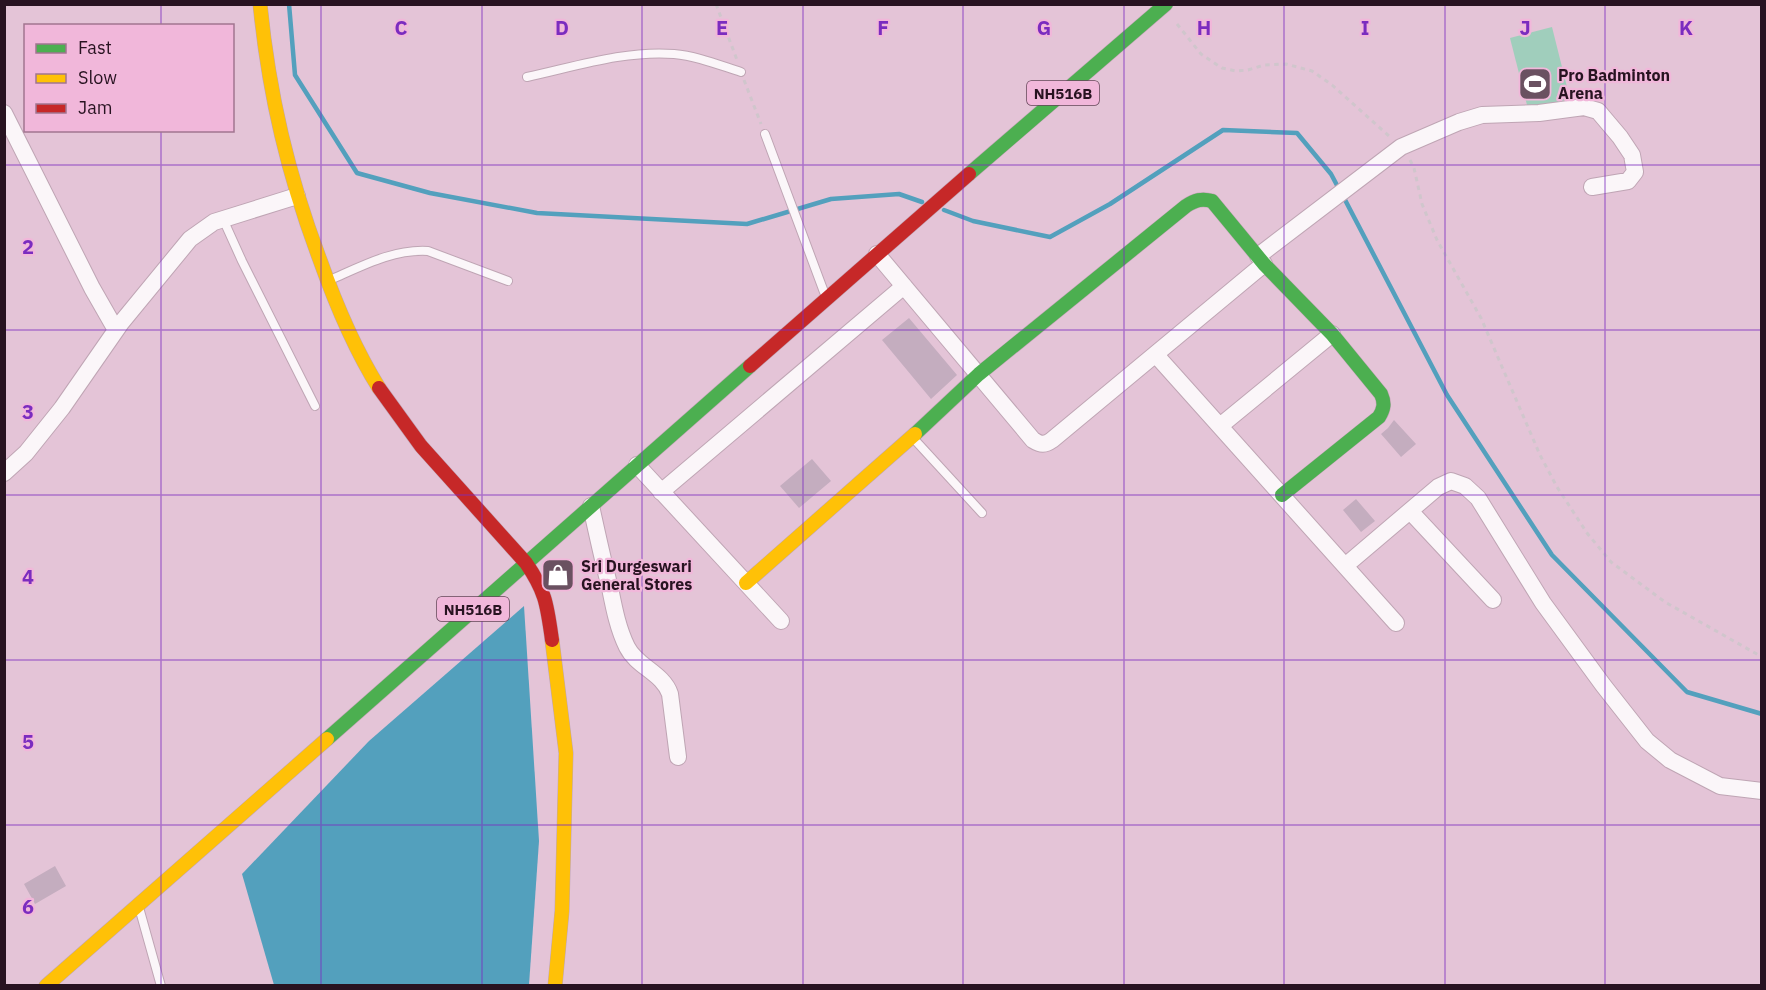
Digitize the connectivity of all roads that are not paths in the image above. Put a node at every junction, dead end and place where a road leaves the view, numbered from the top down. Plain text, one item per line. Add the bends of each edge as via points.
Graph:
1 (260, 4) edge
2 (1164, 6) edge
3 (741, 72) dead end
4 (526, 77) dead end
5 (4, 113) edge
6 (765, 134) dead end
7 (1592, 187) dead end
8 (297, 196) junction
9 (223, 219) junction
10 (877, 254) junction
11 (1261, 260) junction
12 (508, 281) dead end
13 (328, 282) junction
14 (904, 286) junction
15 (827, 298) junction
16 (116, 330) junction
17 (1332, 334) junction
18 (1156, 355) junction
19 (979, 374) junction
20 (315, 406) dead end
21 (1220, 426) junction
22 (912, 436) junction
23 (637, 465) junction
24 (4, 473) edge
25 (661, 492) junction
26 (1282, 495) junction
27 (591, 506) junction
28 (1410, 511) junction
29 (982, 513) dead end
30 (526, 563) junction
31 (1345, 566) junction
32 (746, 583) junction
33 (1493, 600) dead end
34 (781, 621) dead end
35 (1396, 623) dead end
36 (678, 757) dead end
37 (1761, 791) edge
38 (138, 904) junction
39 (46, 986) edge
40 (161, 986) edge
41 (555, 986) edge

1 - 8 main road via 278,123
2 - 10 main road, NH516B
3 - 4 lane via 675,54 643,54
5 - 16 street
6 - 15 lane
7 - 11 street via 1628,181 1635,172 1632,155 1598,111 1584,107 1482,115 1401,147
8 - 9 street
8 - 13 main road
9 - 16 street via 190,239
9 - 20 lane
10 - 14 street
10 - 15 main road, NH516B
11 - 17 main road
11 - 18 street
11 - 19 main road via 1212,201 1194,200
12 - 13 lane via 416,250 369,262
13 - 30 main road via 354,346 389,403 425,450
14 - 19 street
14 - 25 street
15 - 23 main road, NH516B
16 - 24 street via 62,408 26,453
17 - 21 street
17 - 26 main road via 1381,394 1383,411
18 - 19 street via 1046,444 1033,440
18 - 21 street
19 - 22 main road
21 - 26 street
22 - 29 lane
22 - 32 main road
23 - 25 street
23 - 27 main road, NH516B
25 - 32 street
26 - 31 street
27 - 30 main road, NH516B
27 - 36 street via 627,647 668,687
28 - 31 street
28 - 33 street
28 - 37 street via 1451,481 1465,486 1478,498 1543,603 1647,741 1670,760 1720,786
30 - 38 main road, NH516B
30 - 41 main road via 547,604 566,753 565,842
31 - 35 street
32 - 34 street
38 - 39 main road, NH516B
38 - 40 lane

